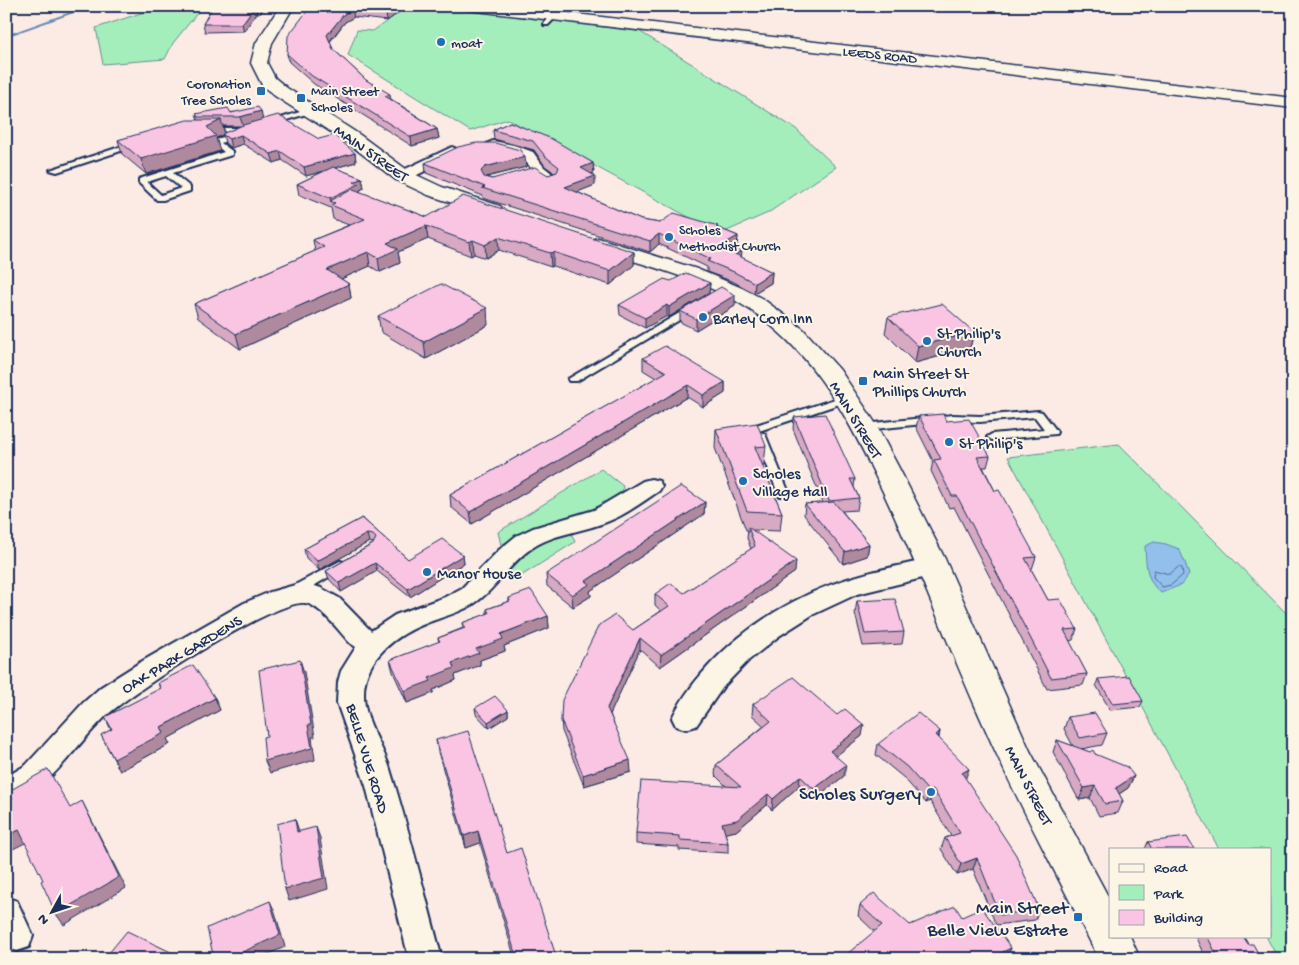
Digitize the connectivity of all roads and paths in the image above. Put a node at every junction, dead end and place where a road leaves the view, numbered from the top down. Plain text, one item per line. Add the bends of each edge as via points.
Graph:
1 (287, 6) edge
2 (468, 6) edge
3 (1293, 102) edge
4 (312, 111) junction
5 (260, 125) edge
6 (195, 130) edge
7 (141, 143) edge
8 (54, 170) dead end
9 (168, 173) junction
10 (520, 175) edge
11 (403, 176) junction
12 (515, 217) edge
13 (579, 238) edge
14 (699, 304) edge
15 (573, 379) dead end
16 (847, 398) junction
17 (864, 427) junction
18 (757, 428) junction
19 (732, 437) edge
20 (992, 437) dead end
21 (651, 486) dead end
22 (783, 493) dead end
23 (354, 557) edge
24 (934, 567) junction
25 (312, 594) junction
26 (372, 645) junction
27 (686, 718) dead end
28 (6, 793) edge
29 (1109, 938) edge
30 (1109, 938) edge
31 (420, 957) edge
32 (1120, 959) edge

1 - 4 street, MAIN STREET via 264,43 259,63 268,81
2 - 3 street, LEEDS ROAD via 550,20
4 - 5 lane
4 - 11 street, MAIN STREET
6 - 9 lane via 248,129 216,142 229,153
7 - 8 lane
9 - 9 lane via 160,175 142,181 160,198 187,189
10 - 11 street via 544,174 520,151 497,146 472,147 448,153
11 - 12 street, MAIN STREET via 435,191
13 - 16 street, MAIN STREET via 677,270 773,315 817,358
14 - 15 lane
16 - 17 street, MAIN STREET
16 - 18 lane
17 - 20 lane via 1038,414 1052,432
17 - 24 street, MAIN STREET
18 - 19 lane
18 - 22 lane
21 - 26 street, BELLE VUE ROAD via 597,518 543,532 526,540 510,551 477,590 461,600 405,622
23 - 25 lane via 299,588
24 - 27 street via 836,592 789,617 743,650 712,681
24 - 29 street, MAIN STREET via 973,666 1013,752
25 - 26 street via 330,604 359,636
25 - 28 street, OAK PARK GARDENS via 279,598 253,610 111,694 36,774
26 - 31 street, BELLE VUE ROAD via 353,676 351,709 372,760
30 - 32 street, MAIN STREET

